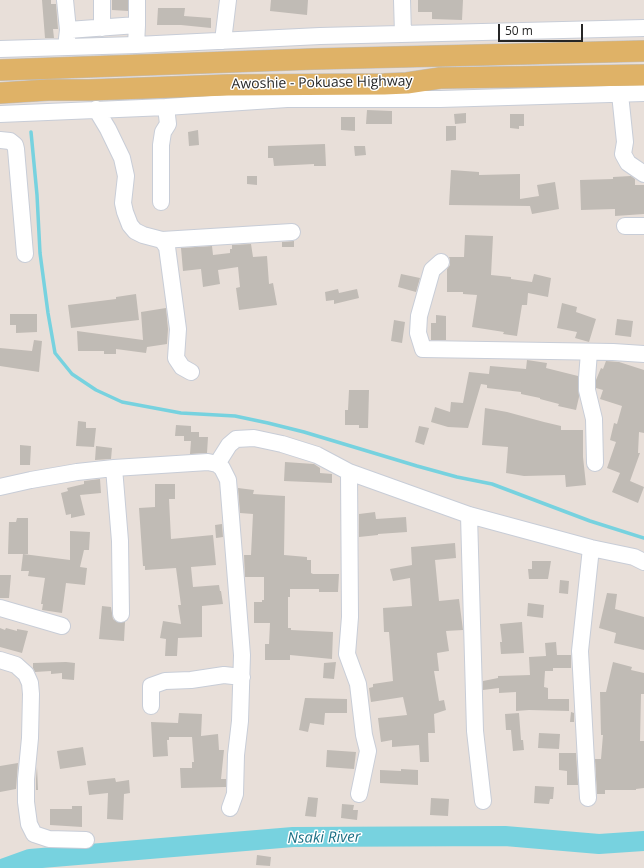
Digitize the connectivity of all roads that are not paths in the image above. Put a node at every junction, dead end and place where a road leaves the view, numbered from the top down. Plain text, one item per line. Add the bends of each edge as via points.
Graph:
1 (66, 0) edge
2 (102, 0) edge
3 (137, 0) edge
4 (228, 0) edge
5 (402, 0) edge
6 (138, 26) junction
7 (102, 28) junction
8 (644, 28) edge
9 (68, 30) junction
10 (402, 34) junction
11 (224, 41) junction
12 (136, 45) junction
13 (66, 47) junction
14 (0, 49) edge
15 (644, 51) edge
16 (387, 57) junction
17 (0, 70) edge
18 (644, 75) edge
19 (384, 84) junction
20 (0, 93) edge
21 (644, 93) edge
22 (620, 94) junction
23 (166, 107) junction
24 (96, 109) junction
25 (0, 114) edge
26 (0, 140) edge
27 (644, 174) edge
28 (161, 202) dead end
29 (625, 226) dead end
30 (644, 226) edge
31 (292, 232) dead end
32 (162, 240) junction
33 (26, 254) dead end
34 (441, 262) dead end
35 (589, 352) junction
36 (644, 354) edge
37 (191, 372) dead end
38 (595, 463) dead end
39 (217, 464) junction
40 (114, 468) junction
41 (350, 472) junction
42 (0, 487) edge
43 (469, 515) junction
44 (591, 548) junction
45 (644, 562) edge
46 (0, 608) edge
47 (121, 614) dead end
48 (62, 626) dead end
49 (0, 660) edge
50 (242, 676) junction
51 (151, 706) dead end
52 (360, 794) dead end
53 (588, 798) dead end
54 (483, 801) dead end
55 (230, 808) dead end
56 (86, 840) dead end

1 - 9 street
2 - 7 street
3 - 6 street
4 - 11 street
5 - 10 street
6 - 7 street
6 - 12 street
7 - 9 street
8 - 10 street
9 - 13 street
10 - 11 street
11 - 12 street
12 - 13 street
13 - 14 street
15 - 16 main road, Awoshie - Pokuase Highway
16 - 17 main road, Awoshie - Pokuase Highway
16 - 19 main road
18 - 19 main road, Awoshie - Pokuase Highway via 440,78
19 - 20 main road, Awoshie - Pokuase Highway via 228,85
21 - 22 street
22 - 23 street via 440,99 287,99
22 - 27 street via 625,142 623,154 628,163
23 - 24 street
23 - 28 street via 168,124 163,132 161,145
24 - 25 street
24 - 32 street via 122,158 126,176 125,212 130,225 143,235
26 - 33 street via 10,141 16,149
29 - 30 street
31 - 32 street
32 - 37 street via 169,257 178,329 176,358 182,367
34 - 35 street via 432,270 419,316 418,333 423,349
35 - 36 street
35 - 38 street via 587,390 594,419
39 - 40 street via 208,462
39 - 41 street via 232,442 240,438 254,438 317,455
39 - 50 street via 228,480
40 - 42 street
40 - 47 street via 120,541
41 - 43 street
41 - 52 street via 350,617 347,654 358,684 368,751
43 - 44 street
43 - 54 street via 475,731
44 - 45 street via 634,557
44 - 53 street via 580,651
46 - 48 street
49 - 56 street via 16,665 26,674 30,683 26,780 29,824 34,834 49,839
50 - 51 street via 224,674 192,680 164,681 151,686
50 - 55 street via 235,794

